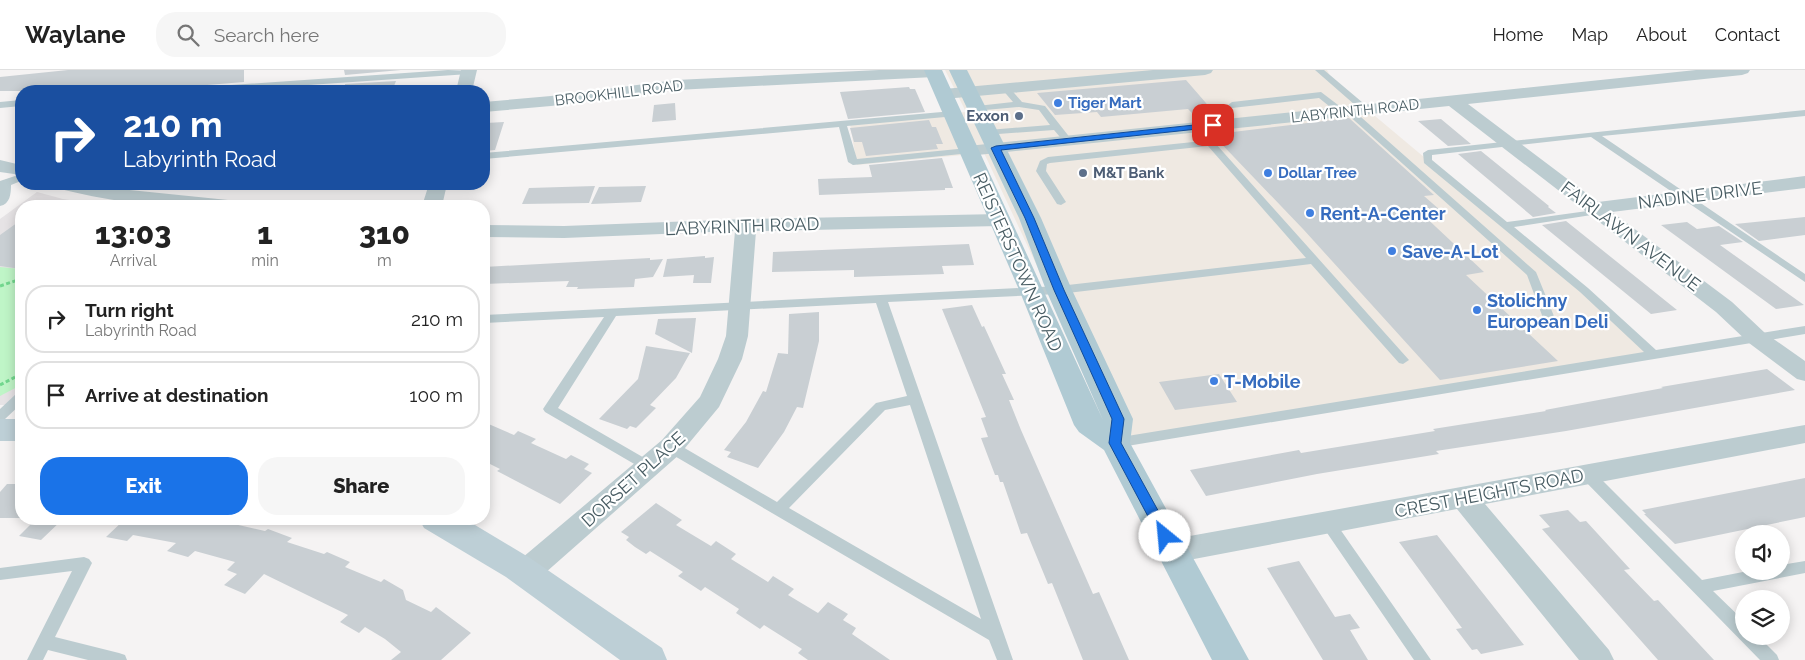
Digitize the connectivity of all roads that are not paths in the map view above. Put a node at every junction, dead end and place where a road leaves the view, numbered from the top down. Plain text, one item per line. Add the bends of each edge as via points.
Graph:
1 (469, 70) edge
2 (958, 70) edge
3 (1199, 70) edge
4 (1319, 70) edge
5 (1742, 70) edge
6 (933, 71) edge
7 (358, 79) junction
8 (273, 85) edge
9 (355, 85) edge
10 (465, 85) edge
11 (1005, 88) junction
12 (944, 94) junction
13 (973, 101) junction
14 (1454, 101) junction
15 (15, 104) edge
16 (1019, 104) junction
17 (0, 105) edge
18 (490, 106) edge
19 (1353, 111) junction
20 (1805, 113) edge
21 (953, 114) junction
22 (1248, 122) junction
23 (842, 123) junction
24 (1055, 127) junction
25 (1196, 127) junction
26 (1594, 135) junction
27 (992, 141) junction
28 (1068, 141) junction
29 (1210, 143) junction
30 (1509, 143) junction
31 (968, 152) junction
32 (490, 155) edge
33 (0, 166) edge
34 (15, 169) edge
35 (15, 179) edge
36 (1805, 182) edge
37 (3, 184) edge
38 (91, 190) edge
39 (1685, 197) junction
40 (169, 200) edge
41 (1061, 202) dead end
42 (0, 203) edge
43 (1596, 210) junction
44 (1000, 220) junction
45 (746, 225) junction
46 (1505, 225) junction
47 (490, 231) edge
48 (1313, 260) junction
49 (1805, 279) edge
50 (1046, 291) junction
51 (881, 300) junction
52 (740, 306) junction
53 (613, 312) junction
54 (490, 319) edge
55 (1552, 326) dead end
56 (1805, 330) edge
57 (1758, 338) junction
58 (1654, 355) junction
59 (1403, 360) dead end
60 (1805, 373) edge
61 (915, 399) junction
62 (15, 402) edge
63 (0, 416) edge
64 (0, 430) edge
65 (15, 430) edge
66 (1805, 434) edge
67 (1115, 443) junction
68 (671, 448) junction
69 (648, 467) junction
70 (1587, 474) junction
71 (1464, 498) junction
72 (778, 510) junction
73 (1328, 523) junction
74 (447, 525) edge
75 (1173, 551) junction
76 (1805, 567) edge
77 (526, 572) junction
78 (0, 574) edge
79 (1699, 587) junction
80 (1735, 623) edge
81 (995, 634) junction
82 (44, 642) junction
83 (1756, 645) edge
84 (35, 660) edge
85 (119, 660) edge
86 (649, 660) edge
87 (1005, 660) edge
88 (1231, 660) edge
89 (1423, 660) edge
90 (1598, 660) edge
91 (1771, 660) edge

1 - 7 lane
1 - 10 street
2 - 13 main road, REISTERSTOWN ROAD
3 - 11 street
4 - 19 lane
5 - 14 street, LABYRINTH ROAD
6 - 12 main road, REISTERSTOWN ROAD
6 - 18 street, BROOKHILL ROAD via 676,85
7 - 8 lane
7 - 9 lane
11 - 13 street
11 - 16 lane
12 - 13 street
12 - 21 main road, REISTERSTOWN ROAD
13 - 16 lane
13 - 27 main road, REISTERSTOWN ROAD
14 - 19 street, LABYRINTH ROAD
14 - 30 street, FAIRLAWN AVENUE
15 - 17 lane
16 - 24 lane via 1042,108
19 - 22 street, LABYRINTH ROAD
19 - 22 lane via 1321,95 1232,105
19 - 55 lane via 1532,274
20 - 26 lane
21 - 23 lane
21 - 31 main road, REISTERSTOWN ROAD
22 - 25 street, LABYRINTH ROAD
23 - 31 lane via 853,162
23 - 32 lane
24 - 27 lane
24 - 28 lane
25 - 28 street, LABYRINTH ROAD
25 - 29 lane
26 - 30 lane
26 - 39 lane
27 - 28 street, LABYRINTH ROAD
27 - 31 street, LABYRINTH ROAD
27 - 50 main road, REISTERSTOWN ROAD via 1030,218
29 - 41 lane via 1048,160 1043,163 1041,171
29 - 48 lane
30 - 43 street, FAIRLAWN AVENUE
30 - 46 lane via 1428,153 1427,160
31 - 44 main road, REISTERSTOWN ROAD
33 - 34 street
35 - 37 lane
36 - 39 street, NADINE DRIVE
37 - 42 lane via 6,196
38 - 40 street
39 - 43 street, NADINE DRIVE
39 - 49 lane
43 - 46 lane
43 - 57 street, FAIRLAWN AVENUE via 1724,307
44 - 45 street, LABYRINTH ROAD
44 - 50 main road, REISTERSTOWN ROAD
45 - 47 street, LABYRINTH ROAD via 564,232
45 - 52 street, DORSET PLACE
46 - 58 lane via 1584,290
48 - 50 lane
48 - 59 lane
50 - 51 lane
50 - 67 main road, REISTERSTOWN ROAD via 1089,425
51 - 52 lane
51 - 61 lane
52 - 53 lane
52 - 68 street, DORSET PLACE via 737,336 720,381 710,401
53 - 54 lane
53 - 69 lane via 550,409
56 - 57 lane
57 - 58 lane
57 - 60 street, FAIRLAWN AVENUE
58 - 67 lane
61 - 72 lane via 881,406
61 - 81 lane
62 - 63 lane
64 - 65 street
66 - 70 street, CREST HEIGHTS ROAD
67 - 75 main road, REISTERSTOWN ROAD
68 - 69 street, DORSET PLACE
68 - 72 lane
69 - 77 street, DORSET PLACE
70 - 71 street, CREST HEIGHTS ROAD
70 - 79 lane
71 - 73 street, CREST HEIGHTS ROAD
71 - 90 street
72 - 81 lane
73 - 75 street, CREST HEIGHTS ROAD
73 - 89 lane
74 - 77 street
75 - 88 main road, REISTERSTOWN ROAD
76 - 79 lane
77 - 86 street
78 - 82 lane via 84,563
79 - 80 lane
81 - 87 lane
82 - 84 lane
82 - 85 lane
83 - 91 lane

